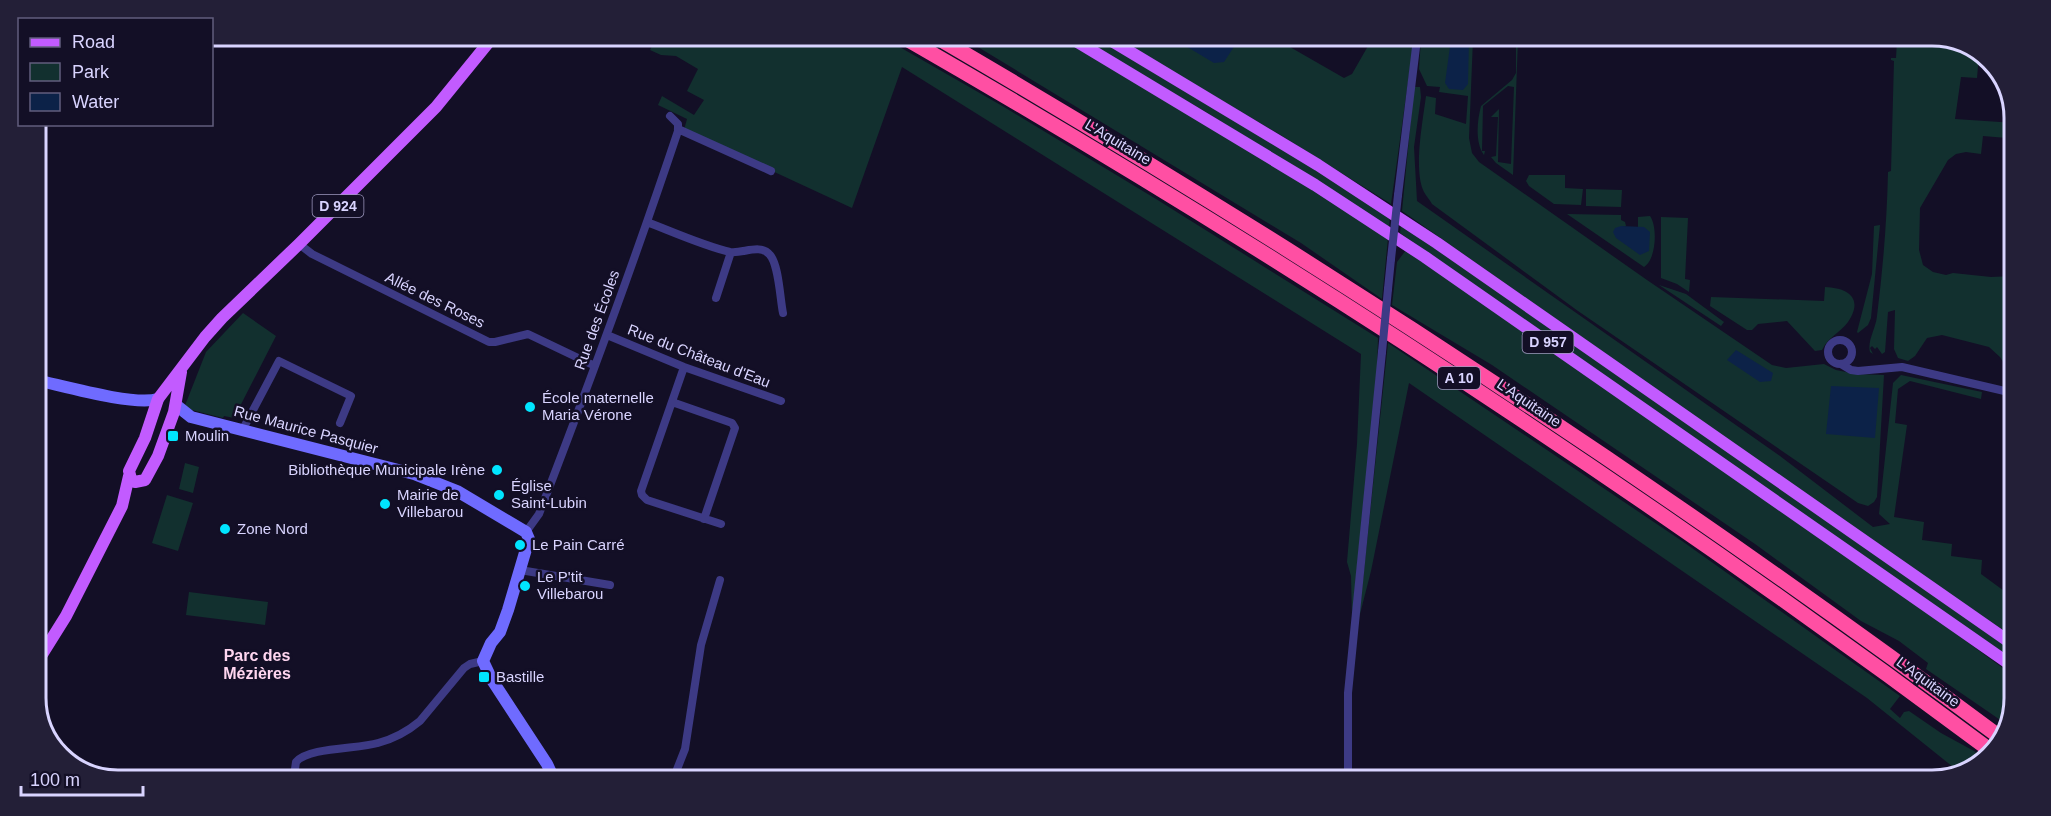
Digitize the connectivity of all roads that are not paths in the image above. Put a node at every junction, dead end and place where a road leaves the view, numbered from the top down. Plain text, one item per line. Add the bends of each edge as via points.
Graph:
1 (486, 46) edge
2 (918, 46) edge
3 (951, 46) edge
4 (1084, 46) edge
5 (1120, 46) edge
6 (1416, 46) edge
7 (670, 116) dead end
8 (678, 129) junction
9 (771, 171) dead end
10 (647, 222) junction
11 (299, 244) junction
12 (731, 252) junction
13 (716, 298) dead end
14 (783, 313) dead end
15 (607, 335) junction
16 (1850, 359) junction
17 (1841, 364) junction
18 (595, 366) junction
19 (684, 367) junction
20 (1865, 370) junction
21 (46, 382) edge
22 (2004, 391) edge
23 (131, 400) junction
24 (168, 400) junction
25 (781, 401) dead end
26 (672, 402) junction
27 (152, 415) junction
28 (192, 417) junction
29 (171, 419) junction
30 (340, 423) dead end
31 (243, 429) junction
32 (129, 476) junction
33 (142, 482) junction
34 (122, 506) junction
35 (704, 519) junction
36 (721, 524) dead end
37 (526, 532) junction
38 (520, 570) junction
39 (720, 580) dead end
40 (610, 585) dead end
41 (2004, 638) edge
42 (47, 647) edge
43 (2004, 660) edge
44 (483, 661) junction
45 (1995, 733) edge
46 (1985, 747) edge
47 (294, 770) edge
48 (550, 770) edge
49 (677, 770) edge
50 (1348, 770) edge

1 - 11 main road, D 924 via 436,107
2 - 46 highway, L'Aquitaine / A 10 via 1185,204 1453,375 1751,577
3 - 45 highway, L'Aquitaine / A 10 via 1221,207 1489,378 1786,582
4 - 43 main road, D 957 via 1315,185 1434,263
5 - 41 main road, D 957 via 1318,165 1437,243
6 - 50 street, bridge via 1348,693
7 - 8 street via 677,121
8 - 9 street
8 - 10 street, Rue des Écoles
10 - 12 street
10 - 15 street, Rue des Écoles
11 - 18 street, Allée des Roses via 489,342 528,334
11 - 24 main road, D 924 via 222,318 181,372
12 - 13 street
12 - 14 street via 756,249 771,255
15 - 18 street, Rue des Écoles
15 - 19 street, Rue du Château d'Eau
16 - 17 street
16 - 17 street via 1852,349 1848,342 1833,342 1829,356
16 - 20 street
17 - 20 street via 1851,370
18 - 37 street, Rue des Écoles via 539,514
19 - 25 street, Rue du Château d'Eau
19 - 26 street
20 - 22 street via 1902,367
21 - 23 street
23 - 24 street
23 - 27 street
24 - 27 main road, D 924
24 - 28 street, Rue Maurice Pasquier
24 - 29 main road, D 924
26 - 35 street via 642,495
26 - 35 street via 732,423 735,429
27 - 32 main road, D 924
28 - 29 street
28 - 31 street, Rue Maurice Pasquier
29 - 33 main road, D 924 via 151,471
30 - 31 street via 351,396 282,360
31 - 37 street, Rue Maurice Pasquier via 444,484
32 - 33 main road
32 - 34 main road, D 924
33 - 34 main road, D 924
34 - 42 main road, D 924
35 - 36 street
37 - 38 street via 529,539
38 - 40 street
38 - 44 street via 500,632
39 - 49 street via 701,645 685,750
44 - 47 street via 464,668 412,727 378,744 301,756
44 - 48 street

